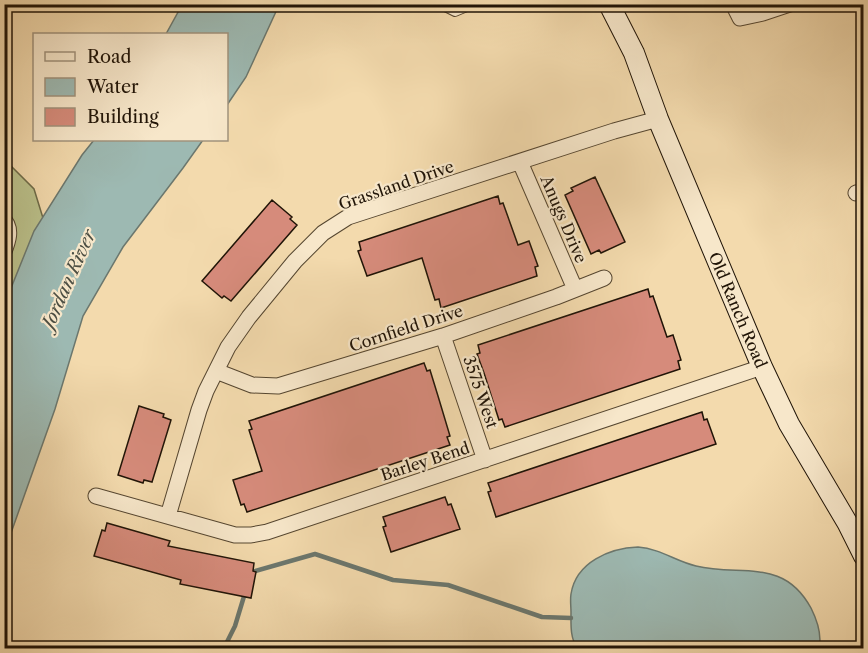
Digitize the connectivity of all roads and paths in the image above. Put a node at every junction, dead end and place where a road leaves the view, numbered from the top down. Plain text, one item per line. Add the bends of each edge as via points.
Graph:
1 (439, 4) edge
2 (474, 4) edge
3 (609, 4) edge
4 (733, 4) edge
5 (790, 4) edge
6 (658, 119) junction
7 (519, 162) junction
8 (4, 215) edge
9 (4, 261) edge
10 (604, 278) dead end
11 (575, 289) junction
12 (443, 336) junction
13 (762, 367) junction
14 (216, 371) junction
15 (485, 460) junction
16 (96, 496) dead end
17 (168, 516) junction
18 (856, 522) edge
19 (864, 556) edge

1 - 2 lane via 455,12
3 - 6 street, Old Ranch Road via 634,53
4 - 5 street via 740,18
6 - 7 street, Grassland Drive
6 - 13 street, Old Ranch Road
7 - 11 street, Anugs Drive
7 - 14 street, Grassland Drive via 348,217 322,232 249,317
8 - 9 lane via 12,231
10 - 11 street, Cornfield Drive
11 - 12 street, Cornfield Drive
12 - 14 street, Cornfield Drive via 278,386 252,385
12 - 15 street, 3575 West
13 - 15 street, Barley Bend
13 - 18 street, Old Ranch Road via 789,424
14 - 17 street, Grassland Drive via 199,410
15 - 17 street, Barley Bend via 251,535 236,535
16 - 17 street, Barley Bend
18 - 19 street, Old Ranch Road

